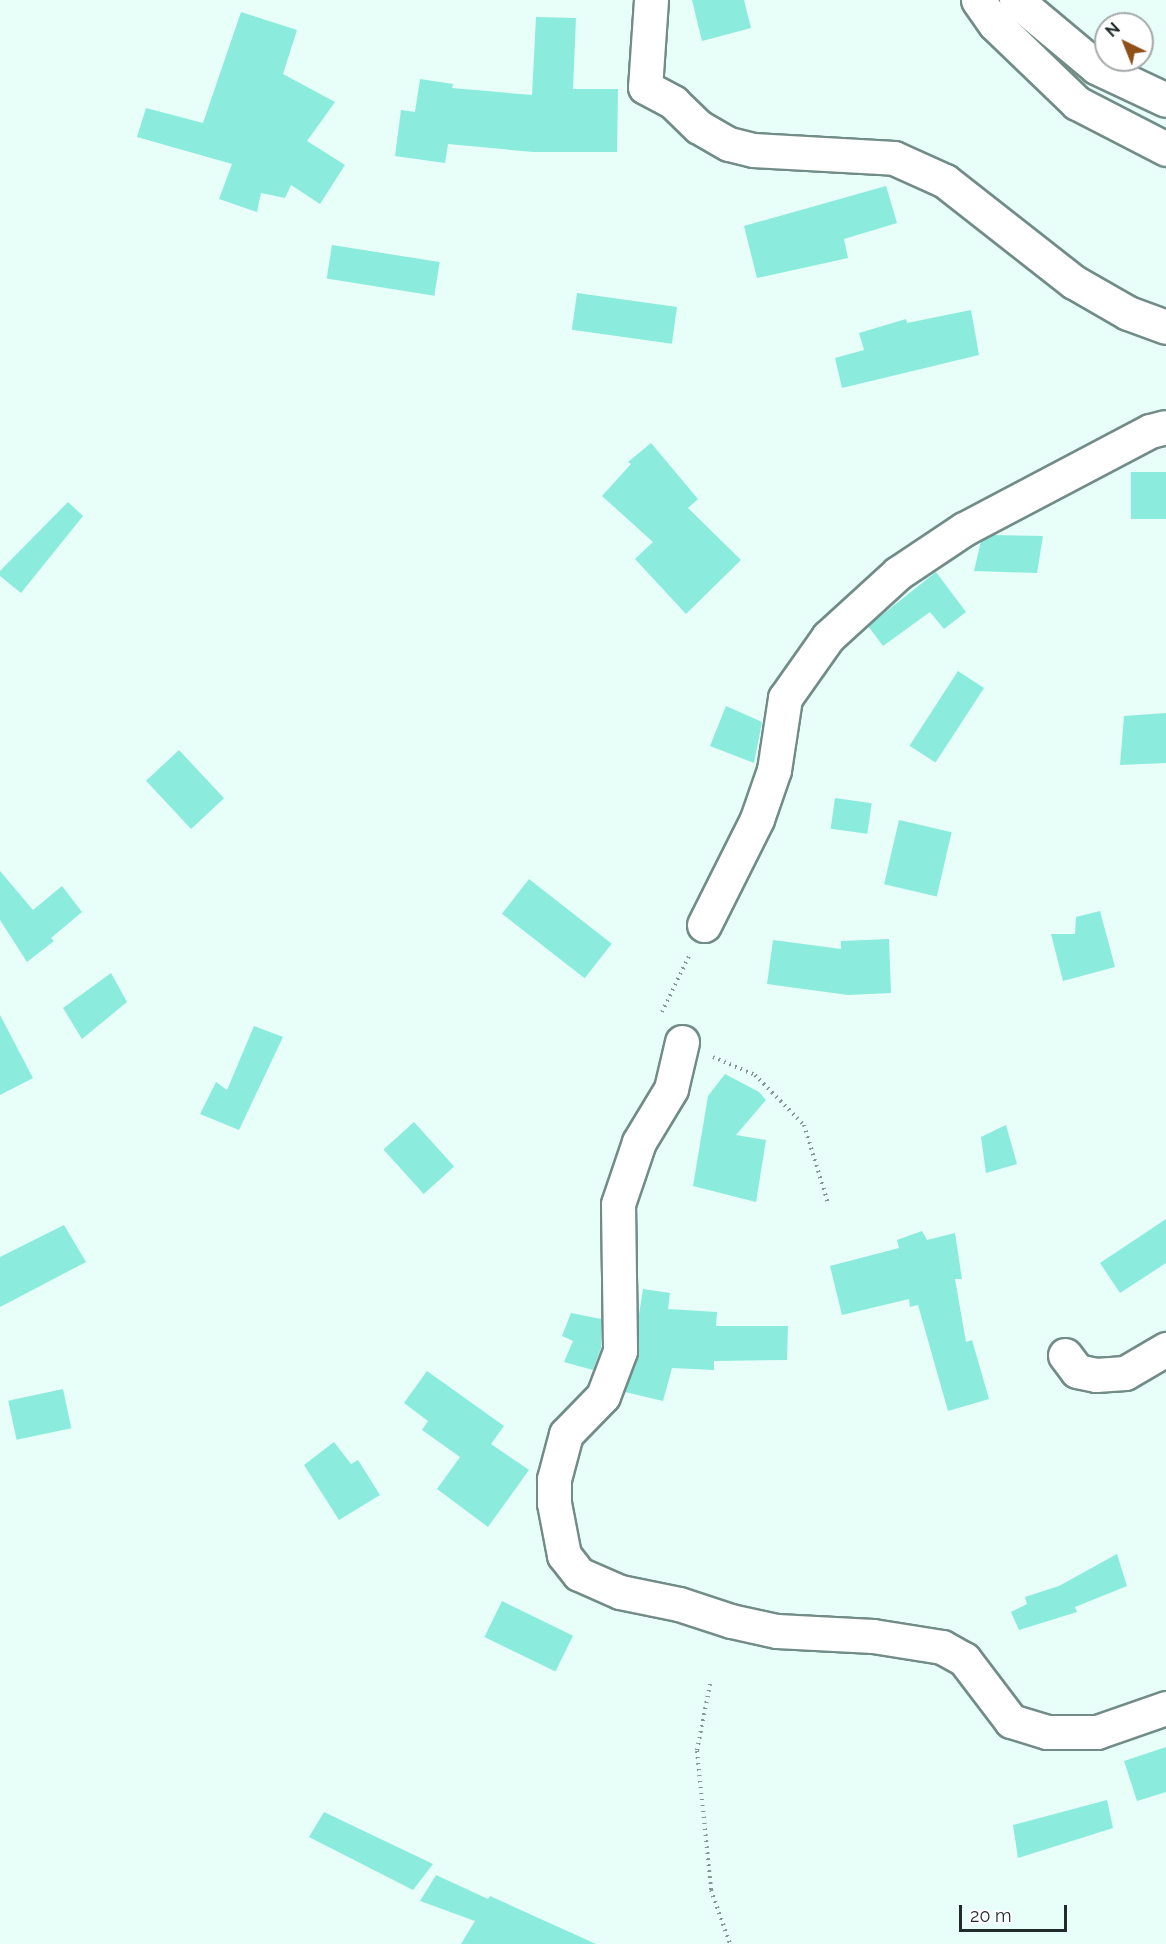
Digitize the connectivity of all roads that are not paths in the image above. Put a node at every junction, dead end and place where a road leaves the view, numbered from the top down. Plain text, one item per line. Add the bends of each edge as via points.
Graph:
1 (651, 0) edge
2 (978, 0) edge
3 (1016, 0) edge
4 (1166, 100) edge
5 (1166, 149) edge
6 (1166, 327) edge
7 (1166, 427) edge
8 (704, 925) road end
9 (682, 1042) road end
10 (1166, 1349) edge
11 (1065, 1355) dead end
12 (1166, 1708) edge

1 - 6 main road via 645,87 673,102 699,127 729,144 753,150 894,158 945,181 1074,282 1128,313
2 - 5 main road via 995,24 1077,103
3 - 4 main road via 1096,67
7 - 8 main road via 1150,431 964,529 898,573 828,637 784,698 774,770 757,819
9 - 12 main road via 670,1089 639,1142 618,1203 620,1351 603,1396 566,1434 554,1479 554,1503 564,1555 579,1574 620,1592 679,1604 731,1621 777,1631 873,1636 942,1647 964,1659 1011,1721 1047,1732 1097,1732
10 - 11 main road via 1125,1373 1096,1375 1077,1371

